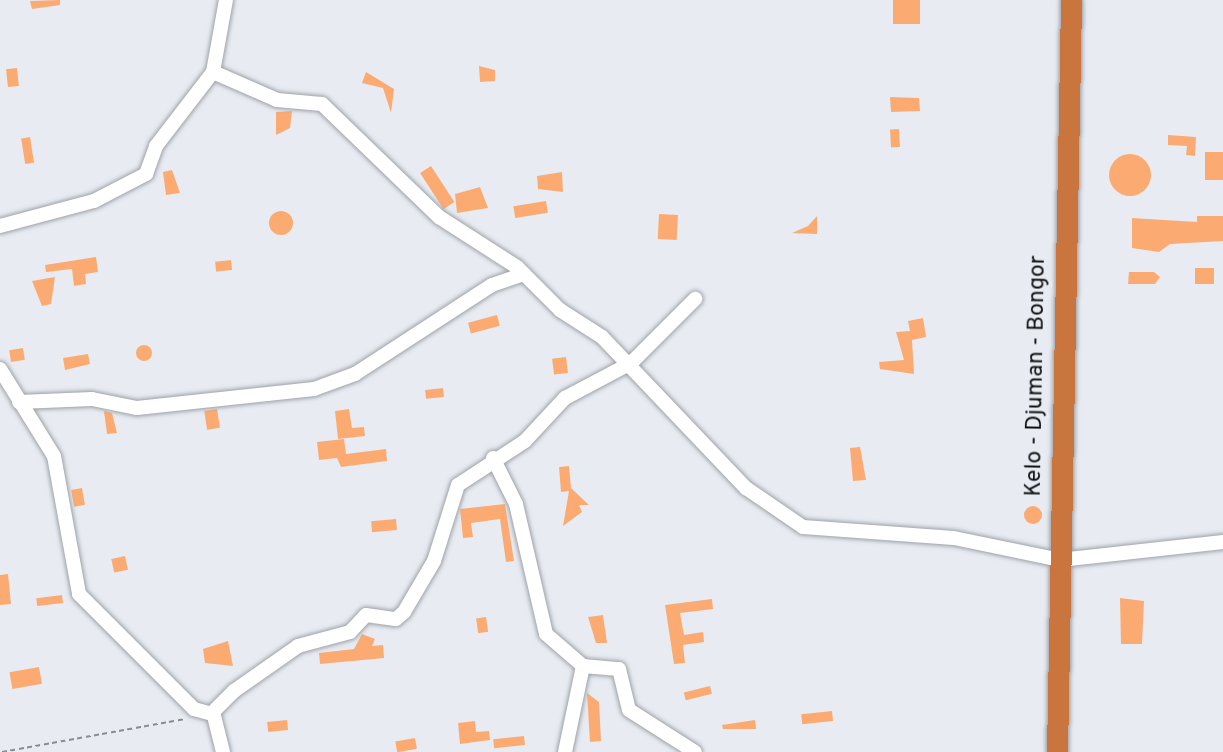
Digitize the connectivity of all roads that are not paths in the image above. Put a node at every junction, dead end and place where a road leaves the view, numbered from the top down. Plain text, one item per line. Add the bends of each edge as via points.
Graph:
1 (226, 0) edge
2 (1071, 0) edge
3 (213, 72) junction
4 (0, 226) edge
5 (524, 274) junction
6 (695, 299) dead end
7 (631, 363) junction
8 (0, 369) edge
9 (19, 402) junction
10 (493, 458) junction
11 (1223, 542) edge
12 (1060, 560) junction
13 (583, 666) junction
14 (209, 713) road end
15 (223, 752) edge
16 (565, 752) edge
17 (695, 752) edge
18 (1057, 752) edge

1 - 3 street
2 - 12 highway, Kelo - Djuman - Bongor
3 - 4 street via 156,146 146,174 94,201
3 - 5 street via 277,100 322,104 439,217
5 - 7 street
5 - 9 street via 492,285 355,374 314,389 137,408 92,399
6 - 7 street
7 - 10 street via 565,398 525,441
7 - 12 street via 746,488 803,527 954,538
8 - 9 street
9 - 14 street via 54,456 79,594 194,709
10 - 13 street via 516,504 546,634
10 - 15 street via 458,485 434,561 404,612 396,619 366,615 350,632 298,646 234,691 213,712
11 - 12 street
12 - 18 highway, Kelo - Djuman - Bongor
13 - 16 street
13 - 17 street via 619,669 629,710

